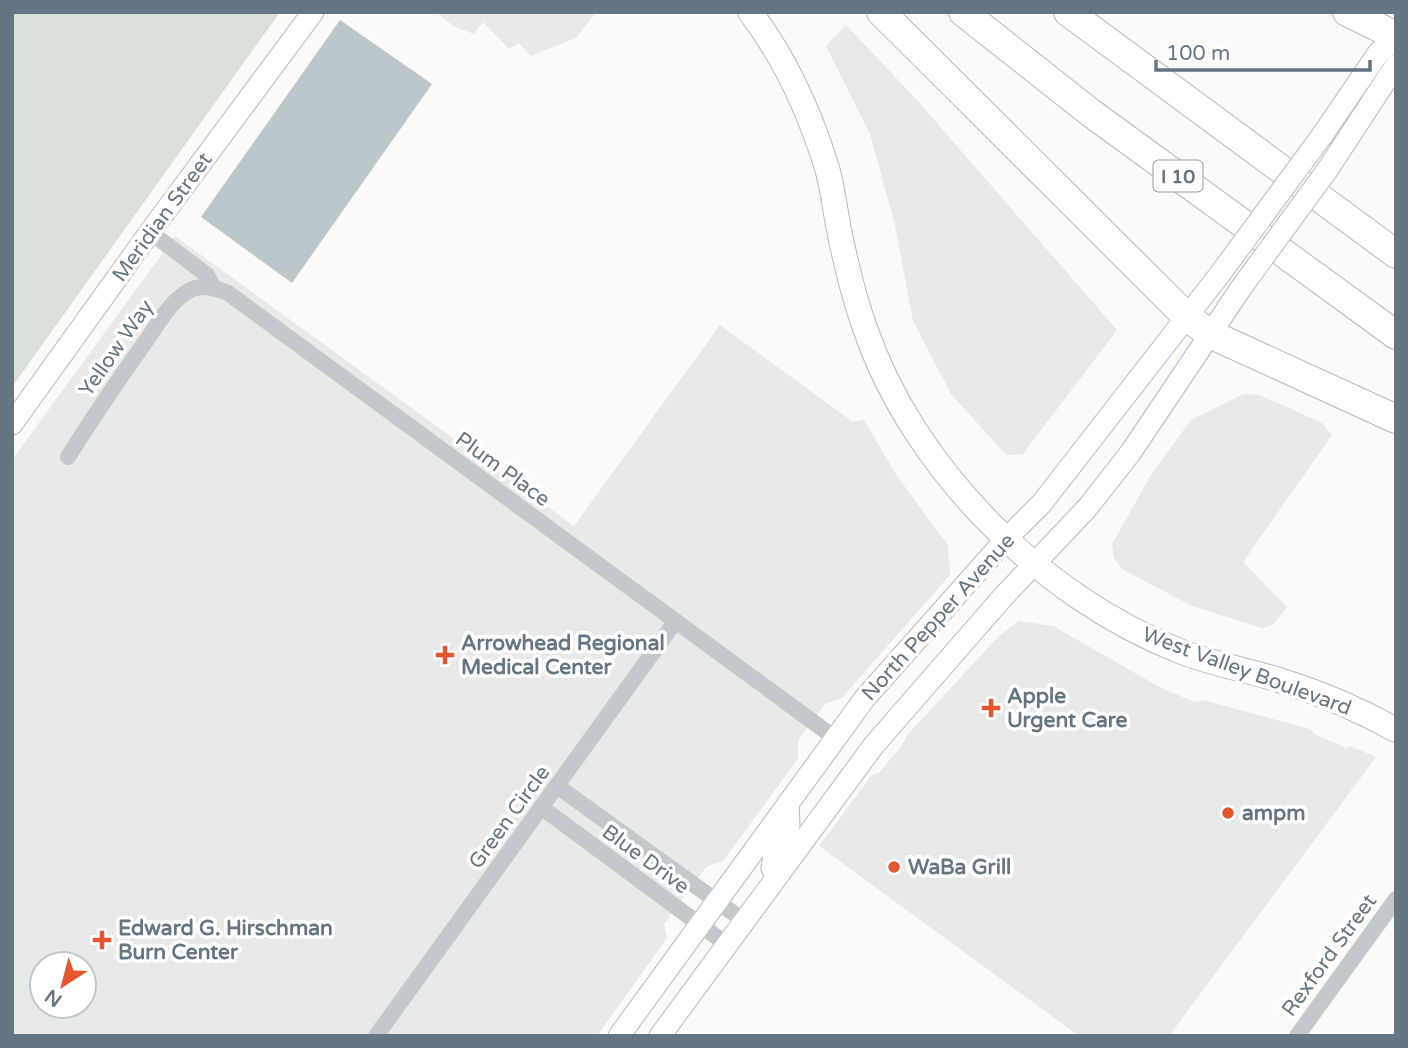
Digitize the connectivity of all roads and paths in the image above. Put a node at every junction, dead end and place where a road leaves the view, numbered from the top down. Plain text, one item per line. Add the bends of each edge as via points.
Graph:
1 (313, 12) edge
2 (750, 12) edge
3 (881, 12) edge
4 (963, 12) edge
5 (1068, 12) edge
6 (1348, 12) edge
7 (1396, 37) edge
8 (1396, 65) edge
9 (150, 232) junction
10 (1396, 254) edge
11 (214, 288) junction
12 (1186, 316) junction
13 (1209, 334) junction
14 (1396, 335) edge
15 (1396, 419) edge
16 (12, 424) edge
17 (68, 457) dead end
18 (1007, 538) junction
19 (1034, 564) junction
20 (675, 622) junction
21 (1396, 730) edge
22 (835, 738) junction
23 (557, 786) junction
24 (788, 803) junction
25 (541, 807) junction
26 (777, 875) junction
27 (1396, 899) edge
28 (716, 901) junction
29 (743, 920) junction
30 (699, 924) junction
31 (726, 944) junction
32 (376, 1036) edge
33 (619, 1036) edge
34 (660, 1036) edge
35 (1297, 1036) edge

1 - 9 main road, Meridian Street
2 - 18 main road, West Valley Boulevard via 802,102 827,169 858,307 875,359 909,421 953,482
3 - 12 highway
4 - 14 highway, I 10 via 1091,113
5 - 10 highway
6 - 7 highway
7 - 12 main road, North Pepper Avenue, bridge via 1379,52 1269,209
8 - 13 main road, North Pepper Avenue, bridge
9 - 11 street, Plum Place via 207,275
9 - 16 main road, Meridian Street
11 - 17 street, Yellow Way via 188,291 172,305
11 - 20 street, Plum Place via 228,293
12 - 13 highway
12 - 18 main road, North Pepper Avenue via 1073,465
13 - 15 highway
13 - 19 main road, North Pepper Avenue via 1131,452 1088,507
18 - 19 main road, West Valley Boulevard
18 - 22 main road, North Pepper Avenue
19 - 21 main road, West Valley Boulevard via 1144,635 1183,652 1282,681
19 - 26 main road, North Pepper Avenue via 889,726
20 - 22 street, Plum Place
20 - 23 street, Green Circle
22 - 24 main road, North Pepper Avenue
23 - 25 street, Green Circle
23 - 28 street, Blue Drive
24 - 26 main road via 789,826 772,868
24 - 28 main road, North Pepper Avenue
25 - 30 street, Blue Drive
25 - 32 street, Green Circle
26 - 29 main road, North Pepper Avenue
27 - 35 street, Rexford Street
28 - 29 street, Blue Drive
28 - 30 main road, North Pepper Avenue
29 - 31 main road, North Pepper Avenue
30 - 31 street, Blue Drive
30 - 33 main road, North Pepper Avenue
31 - 34 main road, North Pepper Avenue

